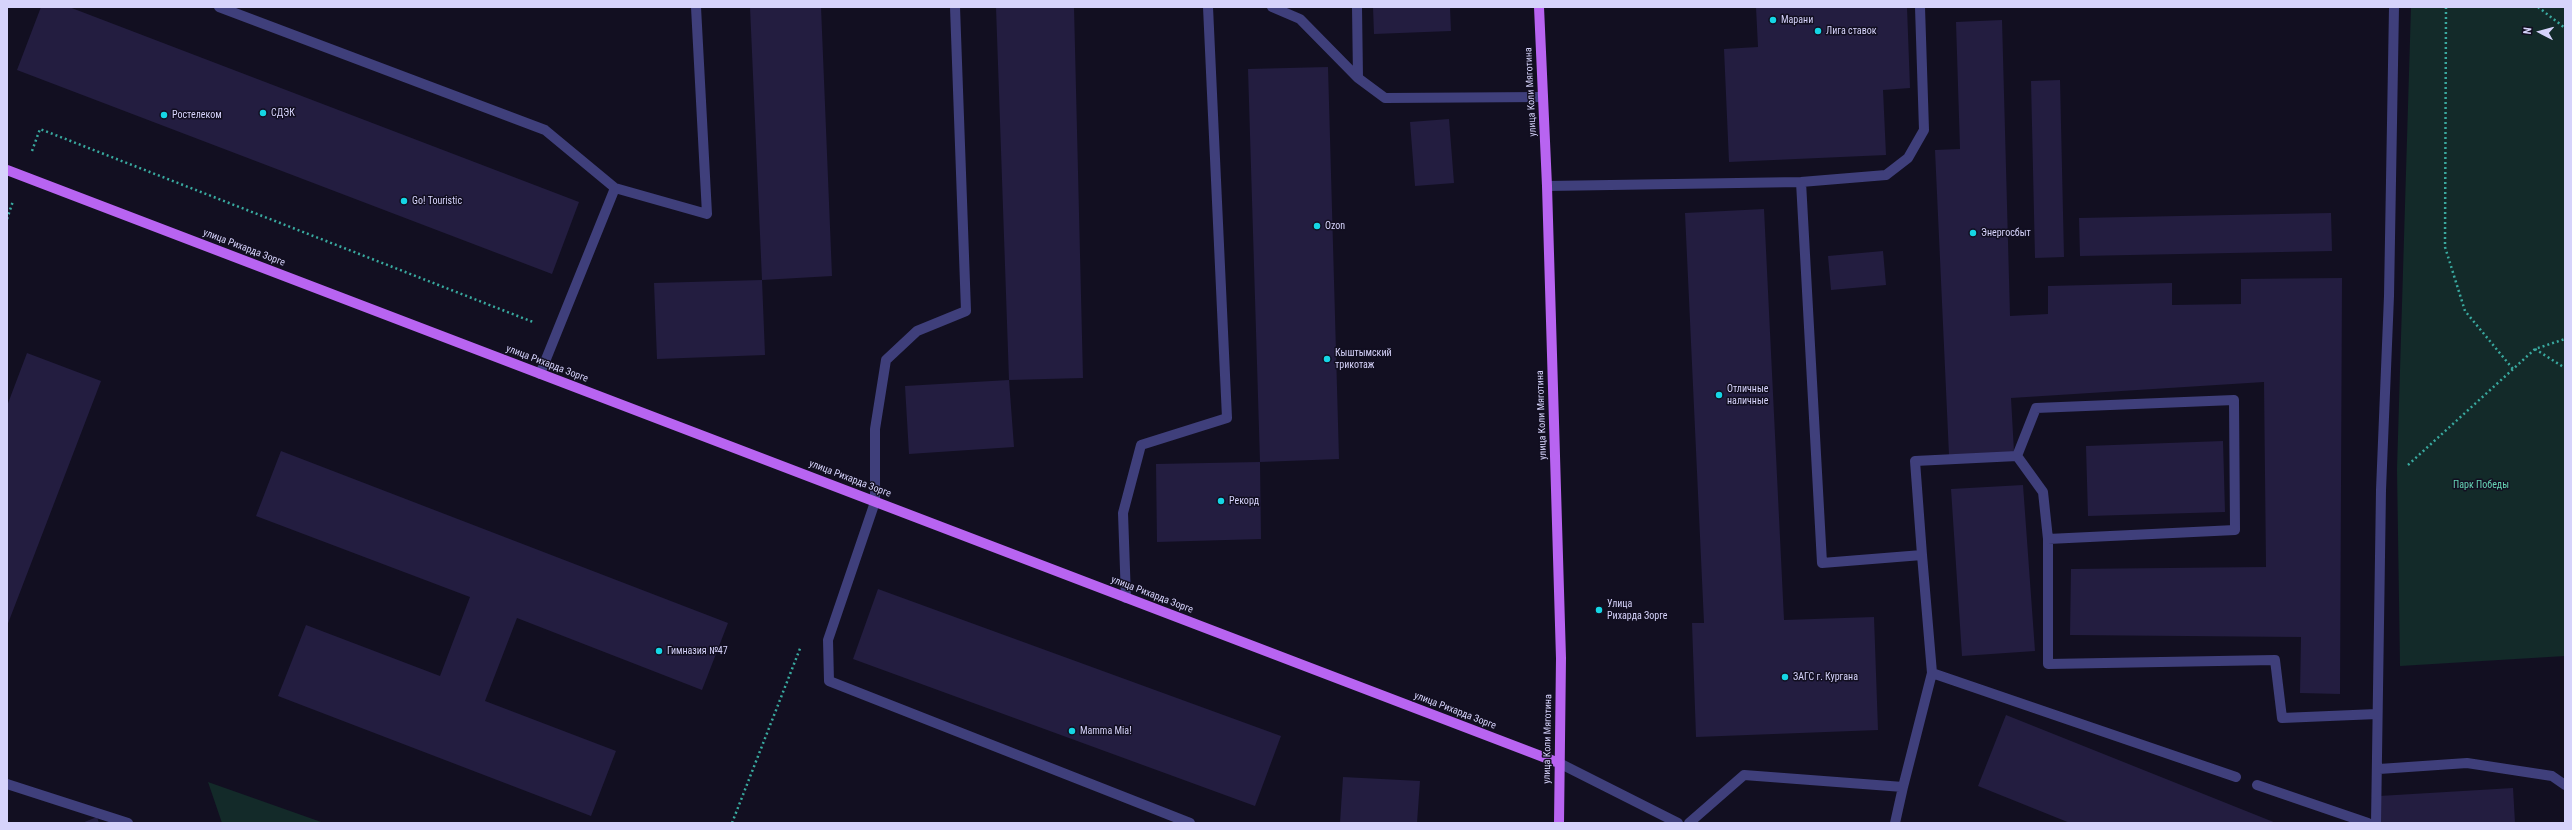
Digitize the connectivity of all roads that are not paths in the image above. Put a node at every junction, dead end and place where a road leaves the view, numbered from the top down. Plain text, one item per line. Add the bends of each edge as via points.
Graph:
1 (219, 7) edge
2 (696, 7) edge
3 (955, 7) edge
4 (1208, 7) edge
5 (1272, 7) edge
6 (1357, 7) edge
7 (1539, 7) edge
8 (1920, 7) edge
9 (2394, 7) edge
10 (1358, 78) junction
11 (1543, 97) junction
12 (7, 170) edge
13 (1802, 182) junction
14 (1547, 186) junction
15 (615, 188) junction
16 (540, 374) junction
17 (2017, 456) junction
18 (875, 502) junction
19 (2048, 539) junction
20 (1922, 555) junction
21 (1126, 598) junction
22 (1932, 673) junction
23 (2377, 714) junction
24 (1559, 763) junction
25 (2379, 769) junction
26 (2236, 778) dead end
27 (7, 784) edge
28 (2257, 785) dead end
29 (2565, 785) edge
30 (1903, 786) junction
31 (128, 823) edge
32 (1190, 823) edge
33 (1559, 823) edge
34 (1678, 823) edge
35 (1689, 823) edge
36 (1895, 823) edge
37 (2368, 823) edge
38 (2376, 823) edge

1 - 15 street via 545,130
2 - 15 street via 707,214
3 - 18 street via 966,311 917,331 886,360 876,429
4 - 21 street via 1227,418 1141,445 1123,513
5 - 10 street via 1300,19
6 - 10 street
7 - 11 main road, улица Коли Мяготина
8 - 13 street via 1924,130 1908,158 1886,174
9 - 23 street
10 - 11 street via 1385,98
11 - 14 main road, улица Коли Мяготина
12 - 16 main road, улица Рихарда Зорге
13 - 14 street
13 - 20 street via 1822,563
14 - 24 main road, улица Коли Мяготина via 1561,658
15 - 16 street
16 - 18 main road, улица Рихарда Зорге
17 - 19 street via 2044,492
17 - 19 street via 2036,408 2234,400 2235,530
17 - 20 street via 1915,461
18 - 21 main road, улица Рихарда Зорге
18 - 32 street via 828,640 829,681
19 - 23 street via 2048,664 2275,660 2282,718
20 - 22 street
21 - 24 main road, улица Рихарда Зорге
22 - 26 street
22 - 30 street
23 - 25 street
24 - 33 main road, улица Коли Мяготина
24 - 34 street, улица Рихарда Зорге
25 - 29 street via 2467,762 2552,776
25 - 38 street
27 - 31 street
28 - 37 street
30 - 35 street via 1744,775
30 - 36 street

